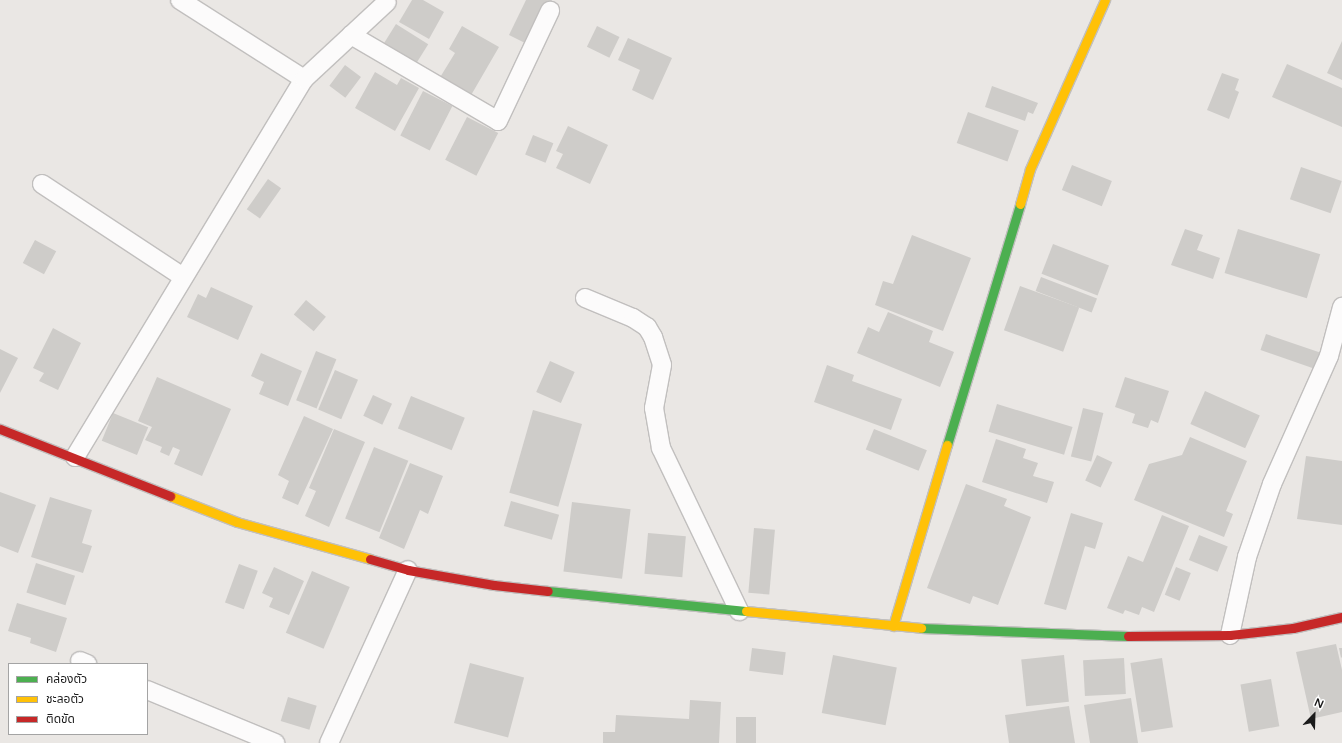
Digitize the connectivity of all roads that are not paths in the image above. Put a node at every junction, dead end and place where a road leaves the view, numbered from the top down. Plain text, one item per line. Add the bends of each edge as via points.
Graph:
1 (180, 0) edge
2 (1105, 0) edge
3 (387, 2) dead end
4 (550, 11) dead end
5 (351, 34) junction
6 (304, 79) junction
7 (42, 184) dead end
8 (182, 277) junction
9 (585, 298) dead end
10 (1342, 307) edge
11 (0, 429) edge
12 (75, 457) junction
13 (408, 570) junction
14 (739, 611) junction
15 (1342, 617) edge
16 (893, 626) junction
17 (1230, 635) junction
18 (148, 690) edge
19 (275, 743) edge
20 (329, 743) edge

1 - 6 street
2 - 16 street via 1030,169
3 - 5 street
4 - 5 street via 498,121
5 - 6 street
6 - 8 street
7 - 8 street
8 - 12 street
9 - 14 street via 633,318 647,327 654,337 662,364 654,408 661,448
10 - 17 street via 1329,356 1272,484 1247,557
11 - 12 street
12 - 13 street via 238,522
13 - 14 street via 494,585
13 - 20 street
14 - 16 street
15 - 17 street via 1293,628
16 - 17 street via 1020,634
18 - 19 street

